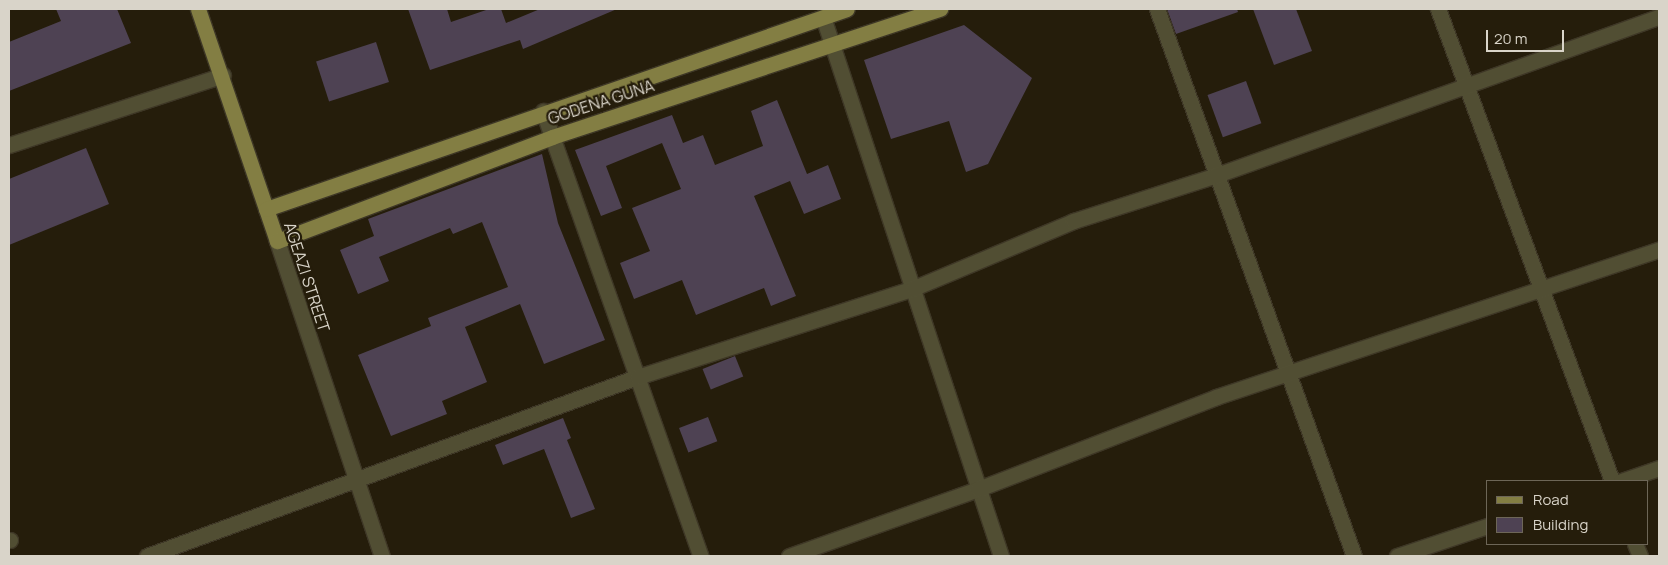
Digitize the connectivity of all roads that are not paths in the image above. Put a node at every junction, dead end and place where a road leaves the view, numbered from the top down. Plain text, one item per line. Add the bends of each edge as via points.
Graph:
1 (198, 9) edge
2 (847, 9) edge
3 (940, 9) edge
4 (1157, 9) edge
5 (1438, 9) edge
6 (823, 17) junction
7 (1659, 17) edge
8 (832, 44) junction
9 (223, 75) junction
10 (1466, 84) junction
11 (542, 111) junction
12 (552, 137) junction
13 (9, 145) edge
14 (1214, 176) junction
15 (266, 209) junction
16 (277, 241) junction
17 (1659, 250) edge
18 (914, 288) junction
19 (1542, 290) junction
20 (1290, 372) junction
21 (638, 377) junction
22 (1659, 468) edge
23 (1612, 480) edge
24 (1624, 480) edge
25 (356, 482) junction
26 (978, 489) junction
27 (1486, 526) edge
28 (147, 556) edge
29 (382, 556) edge
30 (701, 556) edge
31 (789, 556) edge
32 (1002, 556) edge
33 (1354, 556) edge
34 (1397, 556) edge

1 - 9 main road, AGEAZI STREET
2 - 6 main road, GODENA GUNA
3 - 8 main road, GODENA GUNA
4 - 14 street
5 - 10 street
6 - 8 street
6 - 11 main road, GODENA GUNA
7 - 10 street
8 - 12 main road, GODENA GUNA
8 - 18 street
9 - 13 street
9 - 15 main road, AGEAZI STREET
10 - 14 street
10 - 19 street
11 - 12 street
11 - 15 main road, GODENA GUNA
12 - 16 main road, GODENA GUNA
12 - 21 street
14 - 18 street via 1072,221
14 - 20 street
15 - 16 main road, AGEAZI STREET
16 - 25 street, AGEAZI STREET
17 - 19 street
18 - 21 street
18 - 26 street
19 - 20 street
19 - 23 street
20 - 26 street
20 - 33 street
21 - 25 street
21 - 30 street
22 - 24 street
25 - 28 street
25 - 29 street, AGEAZI STREET
26 - 31 street
26 - 32 street
27 - 34 street

